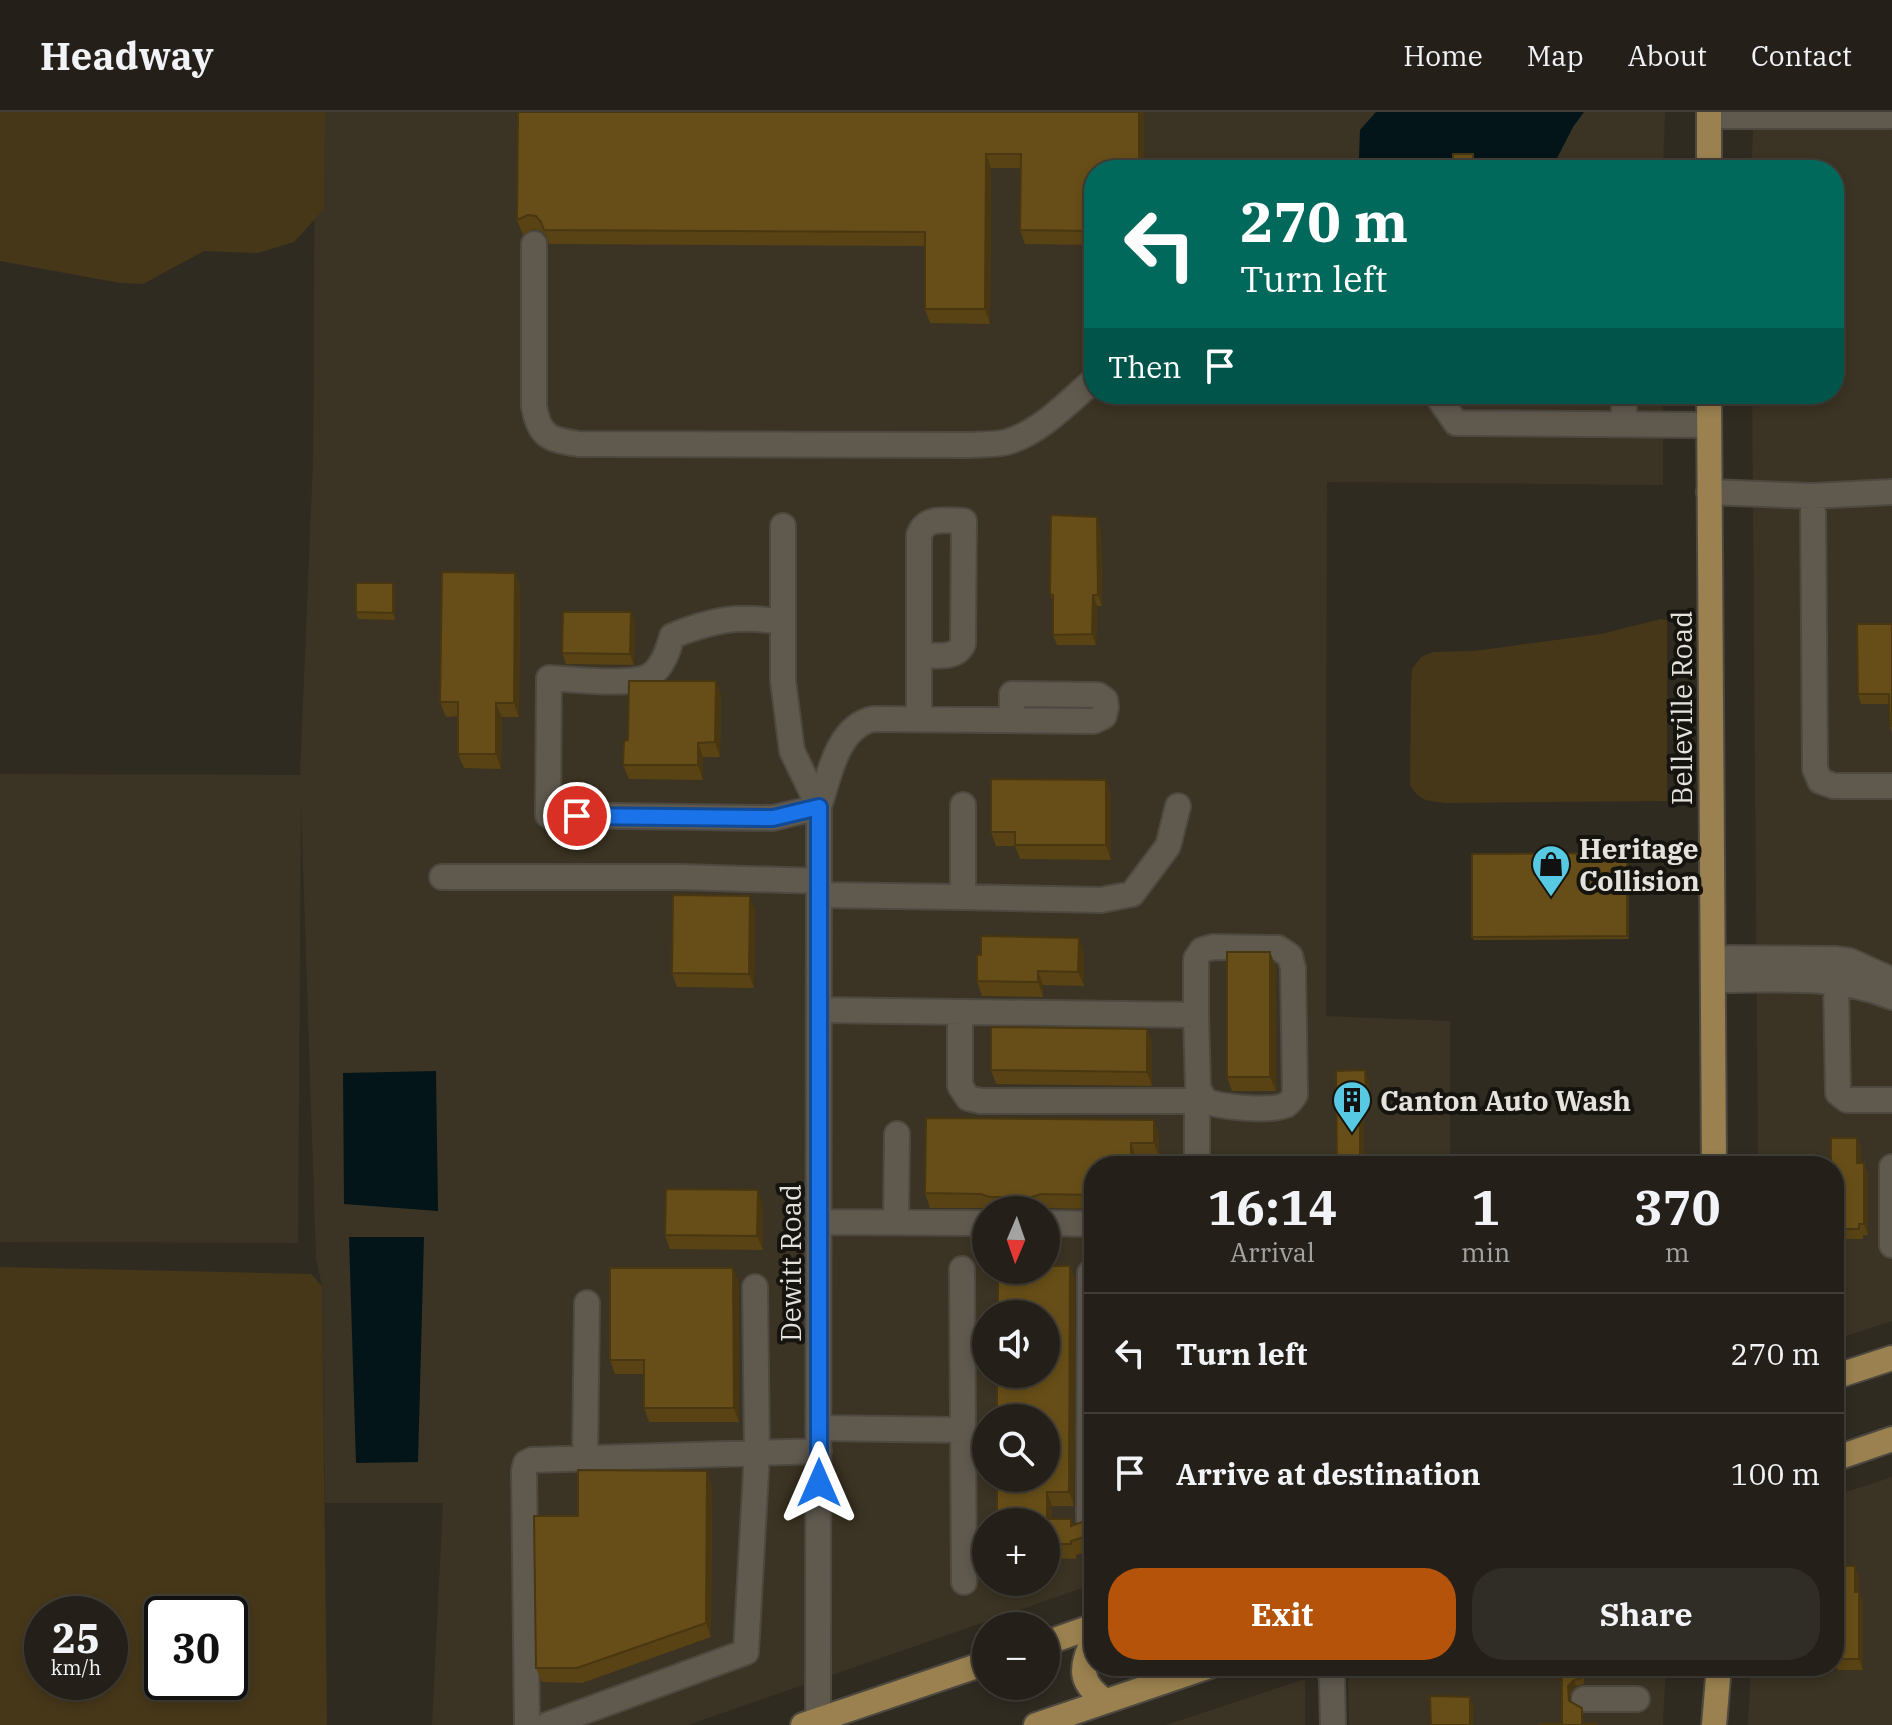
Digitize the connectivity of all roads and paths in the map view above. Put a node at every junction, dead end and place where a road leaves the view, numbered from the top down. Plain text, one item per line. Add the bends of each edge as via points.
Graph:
1 (1889, 112) edge
2 (1709, 114) edge
3 (1761, 114) edge
4 (1709, 160) edge
5 (534, 244) dead end
6 (1084, 388) edge
7 (1443, 404) edge
8 (1624, 404) edge
9 (1709, 404) edge
10 (1624, 424) junction
11 (1709, 425) junction
12 (1709, 492) junction
13 (1892, 492) edge
14 (1813, 496) junction
15 (783, 526) dead end
16 (783, 622) junction
17 (919, 655) junction
18 (919, 719) junction
19 (1012, 720) dead end
20 (1892, 786) edge
21 (963, 805) dead end
22 (1178, 806) dead end
23 (819, 807) junction
24 (442, 877) dead end
25 (819, 888) junction
26 (963, 897) junction
27 (1713, 969) junction
28 (1892, 980) edge
29 (1836, 983) junction
30 (1892, 997) edge
31 (819, 1010) junction
32 (960, 1013) junction
33 (1196, 1015) junction
34 (1892, 1100) edge
35 (1201, 1101) junction
36 (897, 1134) dead end
37 (1198, 1156) edge
38 (1714, 1156) edge
39 (1892, 1167) edge
40 (820, 1222) junction
41 (896, 1222) junction
42 (972, 1223) edge
43 (1060, 1223) edge
44 (1084, 1224) edge
45 (1892, 1245) edge
46 (962, 1269) dead end
47 (755, 1287) dead end
48 (587, 1303) dead end
49 (1892, 1358) edge
50 (1844, 1374) edge
51 (963, 1430) junction
52 (1892, 1439) edge
53 (819, 1440) junction
54 (757, 1453) junction
55 (1844, 1456) edge
56 (585, 1458) junction
57 (964, 1582) dead end
58 (1084, 1630) edge
59 (1060, 1638) edge
60 (972, 1668) edge
61 (1084, 1676) edge
62 (1180, 1676) edge
63 (1331, 1676) edge
64 (1718, 1676) edge
65 (1584, 1699) dead end
66 (1637, 1699) dead end
67 (1105, 1701) junction
68 (818, 1723) edge
69 (527, 1725) edge
70 (547, 1725) edge
71 (1036, 1725) edge
72 (1333, 1725) edge
73 (1714, 1725) edge

1 - 3 street
2 - 3 street
2 - 4 main road
5 - 6 street via 534,406 542,432 562,442 1003,443 1038,427
7 - 10 street via 1456,423
8 - 10 street
9 - 11 main road, Belleville Road
10 - 11 street
11 - 12 main road, Belleville Road
12 - 14 street
12 - 27 main road, Belleville Road
13 - 14 street
14 - 20 street via 1815,769 1820,781 1834,786
15 - 16 street
16 - 23 street via 783,681 792,751
16 - 23 street via 751,617 706,622 672,636 666,658 649,676 618,682 549,678 548,815 773,818
17 - 17 street via 919,535 929,521 964,521 963,644 955,654
17 - 18 street
18 - 19 street
18 - 23 street via 860,722 837,755
21 - 26 street
22 - 26 street via 1168,846 1132,894 1101,900
23 - 25 street, Dewitt Road
24 - 25 street via 680,877
25 - 26 street
25 - 31 street, Dewitt Road
27 - 28 street via 1826,958 1850,961
27 - 29 street
27 - 38 main road, Belleville Road
29 - 30 street
29 - 34 street via 1838,1093 1847,1100
31 - 32 street
31 - 40 street, Dewitt Road
32 - 33 street
32 - 35 street via 960,1086 968,1098
33 - 35 street
33 - 35 street via 1196,959 1202,950 1278,948 1290,956 1295,1095 1287,1104 1273,1107
35 - 37 street
36 - 41 street
39 - 45 street
40 - 41 street
40 - 53 street, Dewitt Road
41 - 42 street
43 - 44 street
46 - 51 street
47 - 54 street
48 - 56 street
49 - 50 main road
51 - 53 street
51 - 57 street
52 - 55 main road
53 - 54 street
53 - 68 street, Dewitt Road
54 - 56 street
54 - 70 street via 746,1652
56 - 69 street via 532,1460 524,1471
58 - 59 main road
60 - 68 main road
61 - 67 main road
62 - 67 main road
63 - 72 street
64 - 73 main road
65 - 66 street
67 - 71 main road

